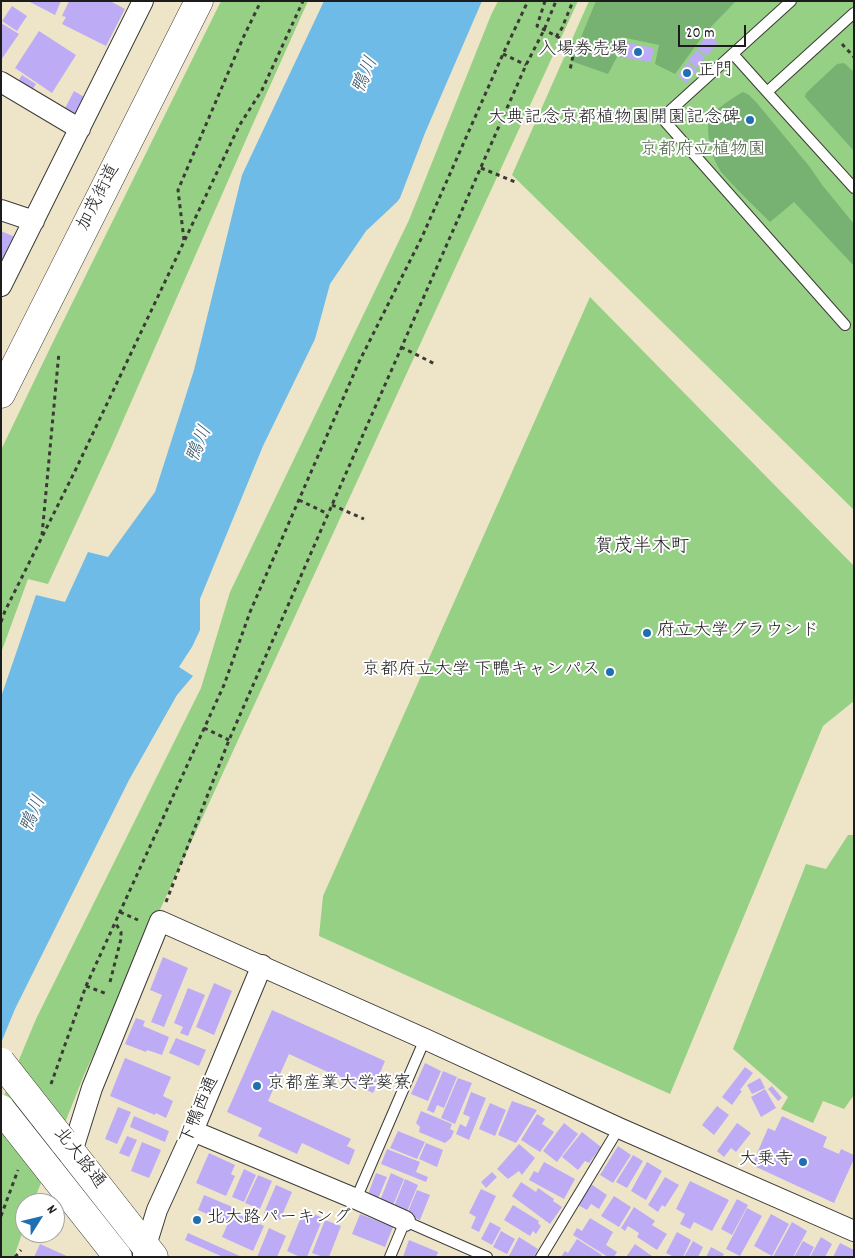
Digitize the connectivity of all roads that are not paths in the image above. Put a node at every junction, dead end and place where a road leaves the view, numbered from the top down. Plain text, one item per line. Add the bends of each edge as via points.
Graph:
1 (143, 1) edge
2 (199, 1) edge
3 (791, 1) edge
4 (854, 13) edge
5 (733, 54) junction
6 (1, 82) edge
7 (767, 92) junction
8 (80, 129) junction
9 (854, 188) edge
10 (1, 210) edge
11 (34, 221) junction
12 (1, 286) edge
13 (845, 325) dead end
14 (1, 394) edge
15 (262, 966) junction
16 (425, 1038) junction
17 (1, 1062) edge
18 (1, 1110) edge
19 (619, 1128) junction
20 (193, 1132) junction
21 (68, 1146) junction
22 (356, 1199) junction
23 (405, 1221) junction
24 (854, 1231) edge
25 (147, 1253) edge
26 (118, 1257) edge
27 (390, 1257) edge
28 (488, 1257) edge
29 (541, 1257) edge

1 - 8 street
2 - 14 main road, 加茂街道
3 - 5 lane
4 - 7 lane
5 - 7 lane
5 - 13 lane via 662,118
6 - 8 street
7 - 9 lane
8 - 11 street
10 - 11 street
11 - 12 street
15 - 16 street
15 - 20 street, 下鴨西通
15 - 21 street via 160,922
16 - 19 street
16 - 22 lane
17 - 21 main road, 北大路通, bridge
18 - 26 main road, 北大路通, bridge
19 - 24 street
19 - 29 lane
20 - 22 street
20 - 25 street, 下鴨西通 via 157,1210
21 - 25 main road, 北大路通
22 - 23 street
23 - 27 lane
23 - 28 lane

